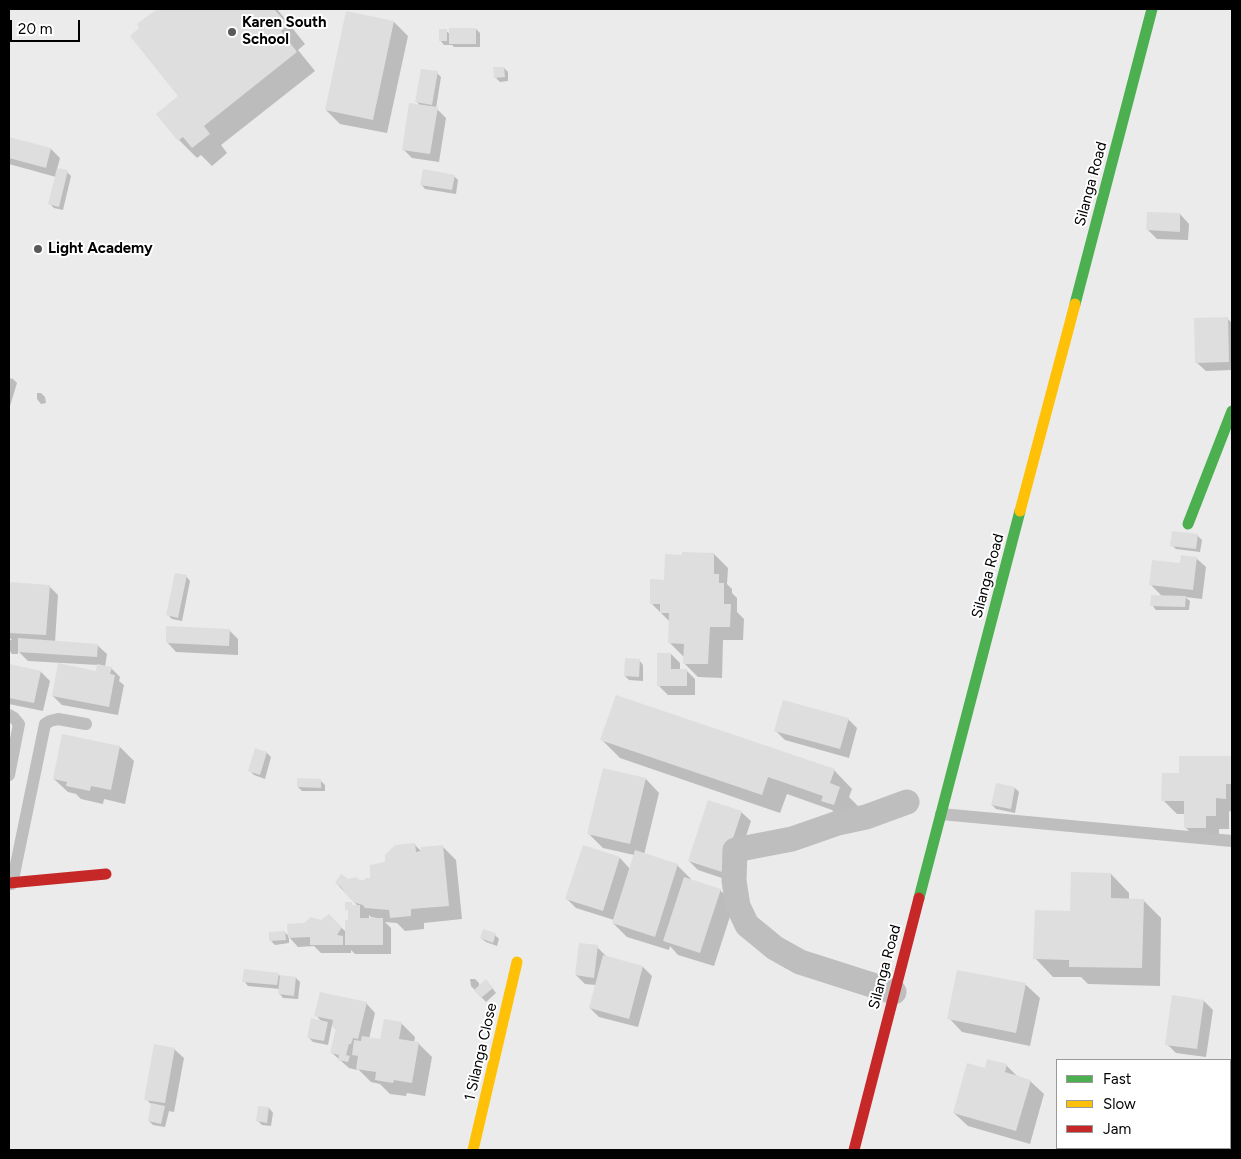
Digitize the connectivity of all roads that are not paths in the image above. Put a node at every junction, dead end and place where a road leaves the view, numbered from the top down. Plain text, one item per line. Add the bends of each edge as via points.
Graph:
1 (1152, 9) edge
2 (1232, 411) edge
3 (1188, 524) dead end
4 (9, 715) edge
5 (86, 724) dead end
6 (9, 775) edge
7 (906, 802) dead end
8 (941, 814) junction
9 (1232, 841) edge
10 (106, 874) dead end
11 (10, 883) edge
12 (517, 962) dead end
13 (894, 992) junction
14 (473, 1150) edge
15 (854, 1150) edge

1 - 8 street, Silanga Road
2 - 3 street
4 - 6 lane via 20,724
5 - 11 lane via 58,719 45,724
7 - 13 street via 792,839 735,850 734,881 738,906 747,925 775,948 800,962
8 - 9 lane
8 - 13 street, Silanga Road
10 - 11 street
12 - 14 street, 1 Silanga Close
13 - 15 street, Silanga Road

